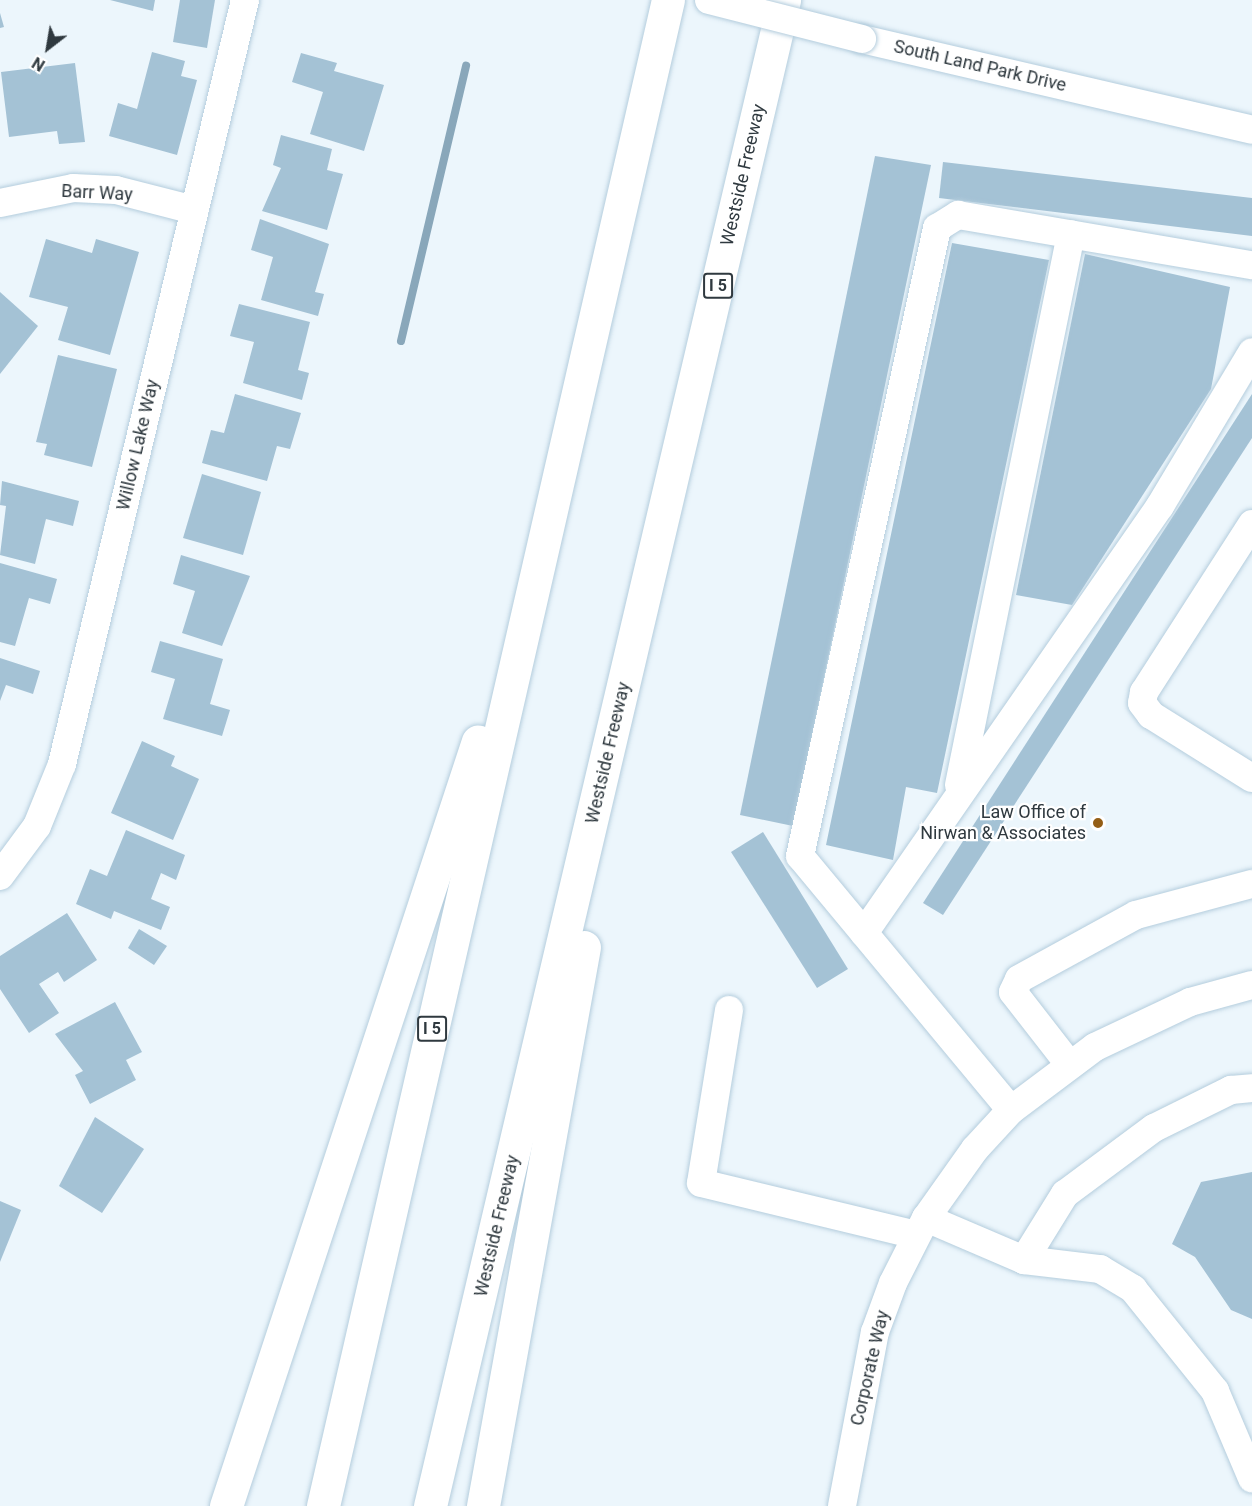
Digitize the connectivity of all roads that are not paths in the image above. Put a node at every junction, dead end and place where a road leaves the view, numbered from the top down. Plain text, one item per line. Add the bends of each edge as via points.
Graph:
1 (245, 0) edge
2 (668, 0) edge
3 (709, 0) edge
4 (784, 0) edge
5 (1252, 130) edge
6 (0, 203) edge
7 (194, 210) junction
8 (1071, 234) junction
9 (1252, 265) edge
10 (1252, 352) edge
11 (1252, 524) edge
12 (540, 552) junction
13 (651, 571) junction
14 (1252, 778) edge
15 (957, 798) junction
16 (0, 876) edge
17 (1252, 884) edge
18 (864, 933) junction
19 (1252, 986) edge
20 (729, 1010) dead end
21 (1070, 1064) junction
22 (1252, 1088) edge
23 (1011, 1110) junction
24 (921, 1227) junction
25 (1024, 1260) junction
26 (242, 1455) junction
27 (1252, 1478) edge
28 (226, 1506) edge
29 (230, 1506) edge
30 (323, 1506) edge
31 (430, 1506) edge
32 (483, 1506) edge
33 (842, 1506) edge

1 - 7 street, Willow Lake Way
2 - 12 highway, I 5
3 - 5 street, South Land Park Drive, bridge
4 - 13 highway, Westside Freeway / I 5
6 - 7 street, Barr Way via 73,188 116,190
7 - 16 street, Willow Lake Way via 62,764 37,826
8 - 9 street
8 - 15 street
8 - 18 street via 958,215 937,228 800,856
10 - 15 street via 1160,506
11 - 14 street via 1144,692 1142,703 1150,715
12 - 26 highway
12 - 30 highway, I 5
13 - 31 highway, Westside Freeway / I 5
13 - 32 highway
15 - 18 street
17 - 21 street via 1136,915 1019,979 1013,992
18 - 23 street
19 - 21 street, Corporate Way via 1141,1022
20 - 24 street via 701,1183
21 - 23 street, Corporate Way
22 - 25 street via 1231,1090 1154,1128 1065,1194
23 - 24 street, Corporate Way via 975,1149
24 - 25 street
24 - 33 street, Corporate Way via 875,1332
25 - 27 street via 1100,1269 1133,1289 1215,1391
26 - 28 highway
26 - 29 highway

